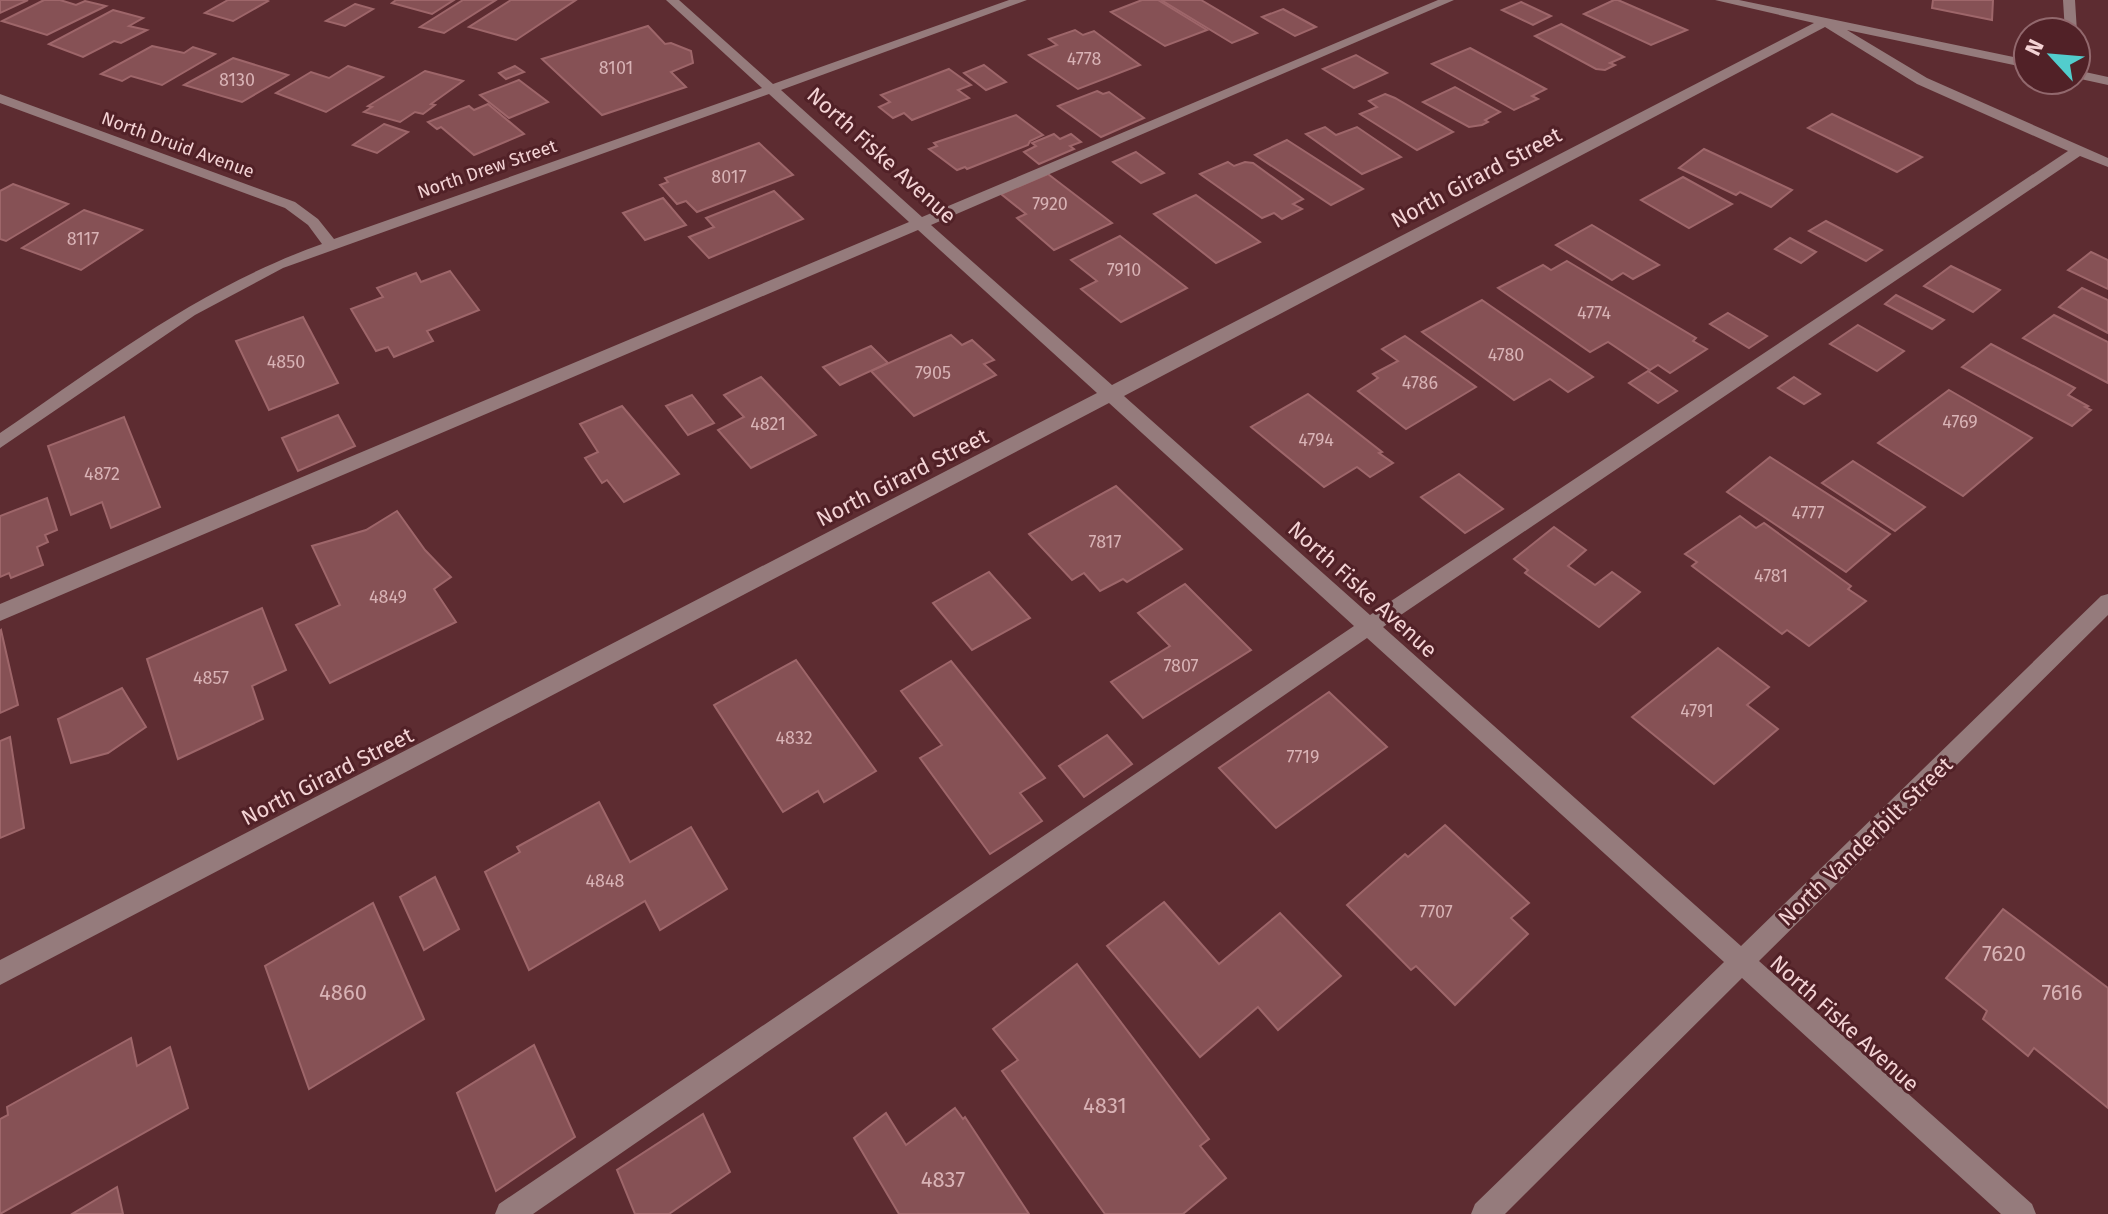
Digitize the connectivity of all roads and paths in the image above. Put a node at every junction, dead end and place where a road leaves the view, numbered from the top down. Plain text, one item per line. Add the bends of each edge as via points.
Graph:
1 (672, 0) edge
2 (1021, 0) edge
3 (1448, 0) edge
4 (1721, 0) edge
5 (1825, 22) junction
6 (2012, 61) edge
7 (773, 89) junction
8 (0, 98) edge
9 (2079, 150) junction
10 (2108, 163) edge
11 (921, 223) junction
12 (331, 245) junction
13 (1112, 395) junction
14 (0, 442) edge
15 (2108, 602) edge
16 (0, 613) edge
17 (1369, 626) junction
18 (1741, 962) junction
19 (0, 973) edge
20 (509, 1214) edge
21 (1485, 1214) edge
22 (2022, 1214) edge

1 - 7 street, North Fiske Avenue
2 - 7 street, North Drew Street
3 - 11 street
4 - 5 street
5 - 6 street
5 - 9 street via 1922,81
5 - 13 street, North Girard Street
7 - 11 street, North Fiske Avenue
7 - 12 street, North Drew Street
8 - 12 street, North Druid Avenue via 290,205
9 - 10 street
9 - 17 street
11 - 13 street, North Fiske Avenue
11 - 16 street
12 - 14 street, North Drew Street via 235,284 189,311
13 - 17 street, North Fiske Avenue
13 - 19 street, North Girard Street
15 - 18 street, North Vanderbilt Street
17 - 18 street, North Fiske Avenue
17 - 20 street
18 - 21 street, North Vanderbilt Street
18 - 22 street, North Fiske Avenue

